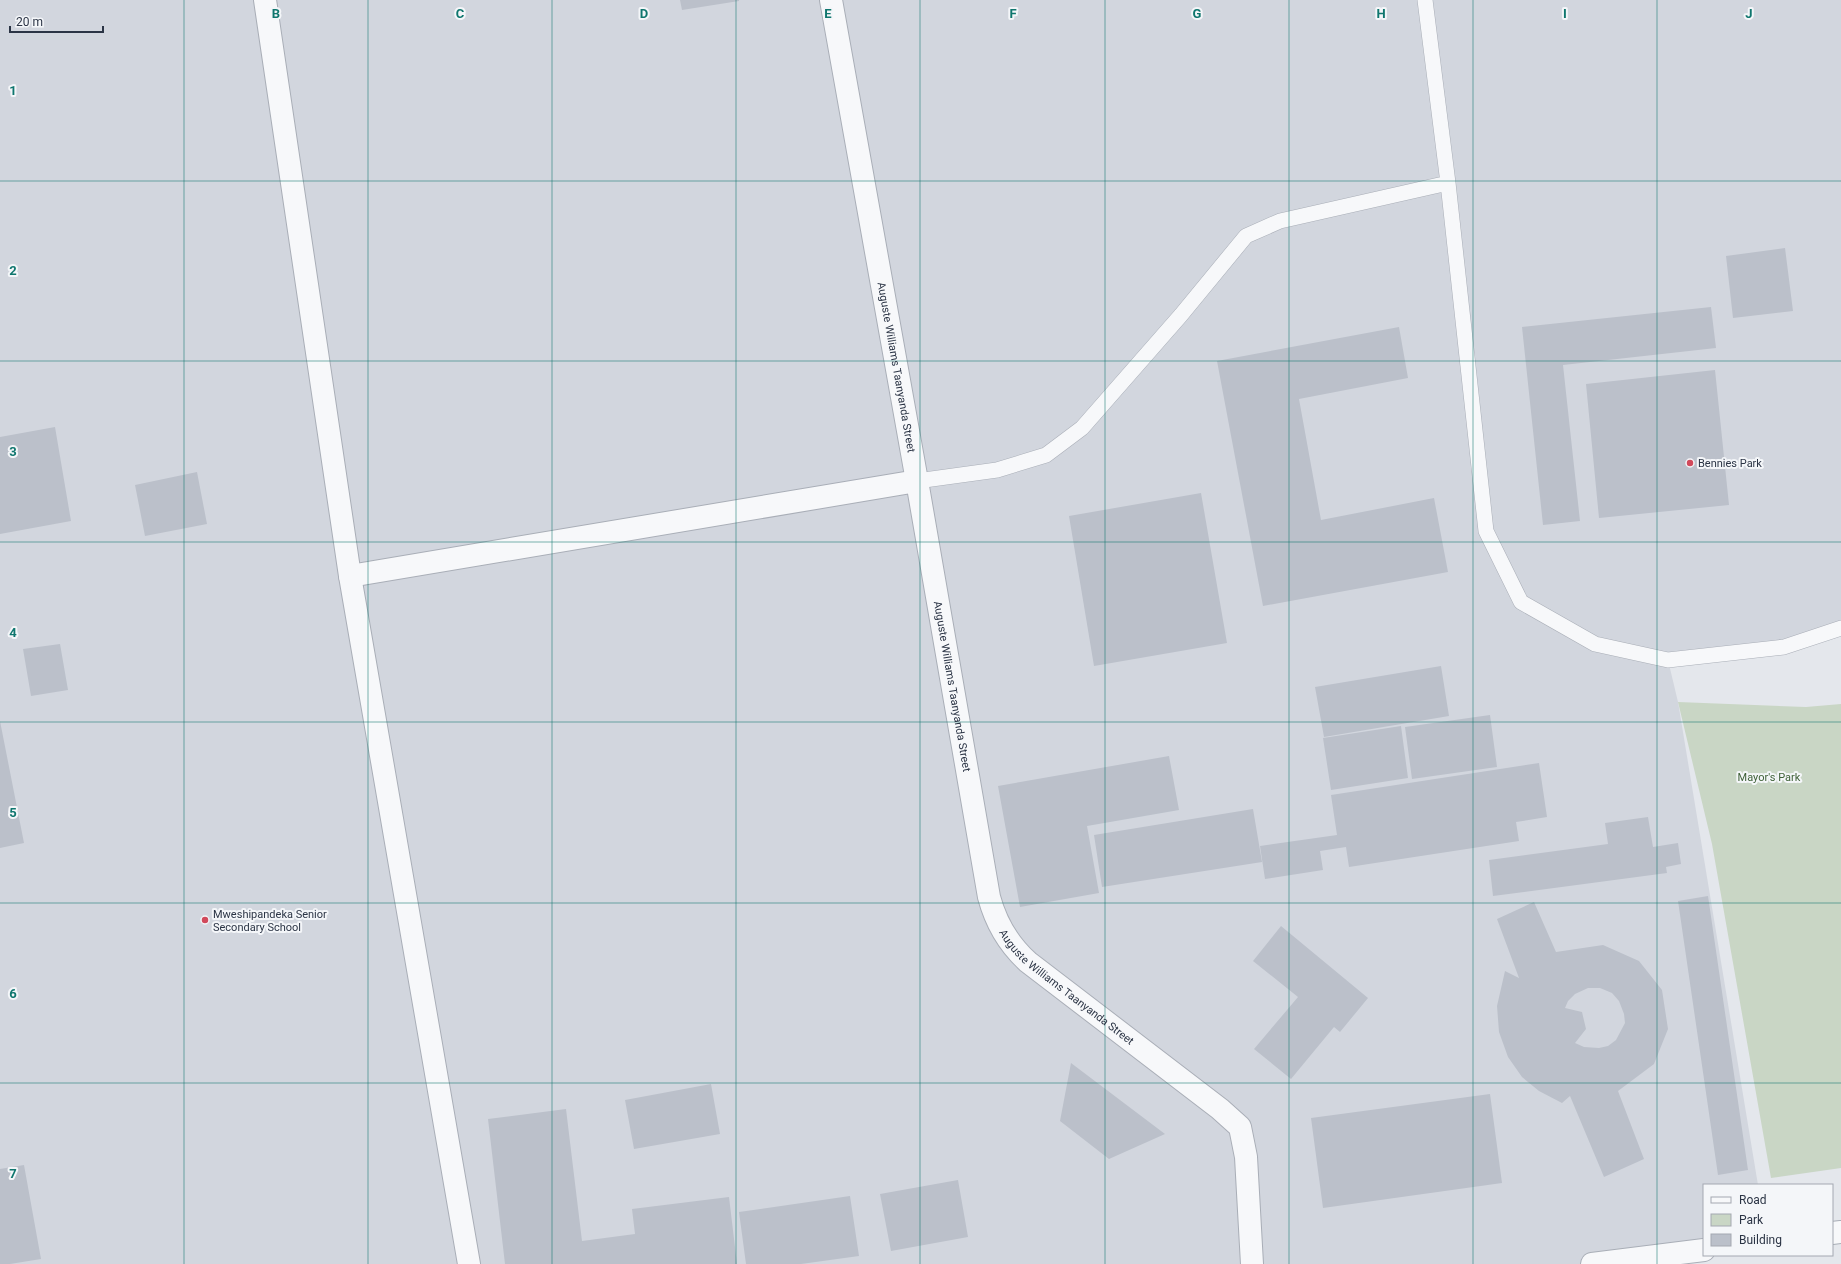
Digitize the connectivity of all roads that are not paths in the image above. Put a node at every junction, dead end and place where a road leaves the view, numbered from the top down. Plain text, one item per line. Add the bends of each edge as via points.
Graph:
1 (265, 0) edge
2 (831, 0) edge
3 (1424, 0) edge
4 (1448, 183) junction
5 (917, 481) junction
6 (350, 576) junction
7 (1841, 628) edge
8 (1703, 1250) edge
9 (469, 1264) edge
10 (1252, 1264) edge
11 (1592, 1264) edge

1 - 6 street
2 - 5 street, Auguste Williams Taanyanda Street
3 - 4 lane
4 - 5 lane via 1280,221 1246,236 1082,428 1046,455 997,470
4 - 7 lane via 1486,531 1521,602 1595,644 1668,660 1784,647
5 - 6 street
5 - 10 street, Auguste Williams Taanyanda Street via 994,917 1014,949 1028,962 1240,1127 1246,1157
6 - 9 street
8 - 11 street

